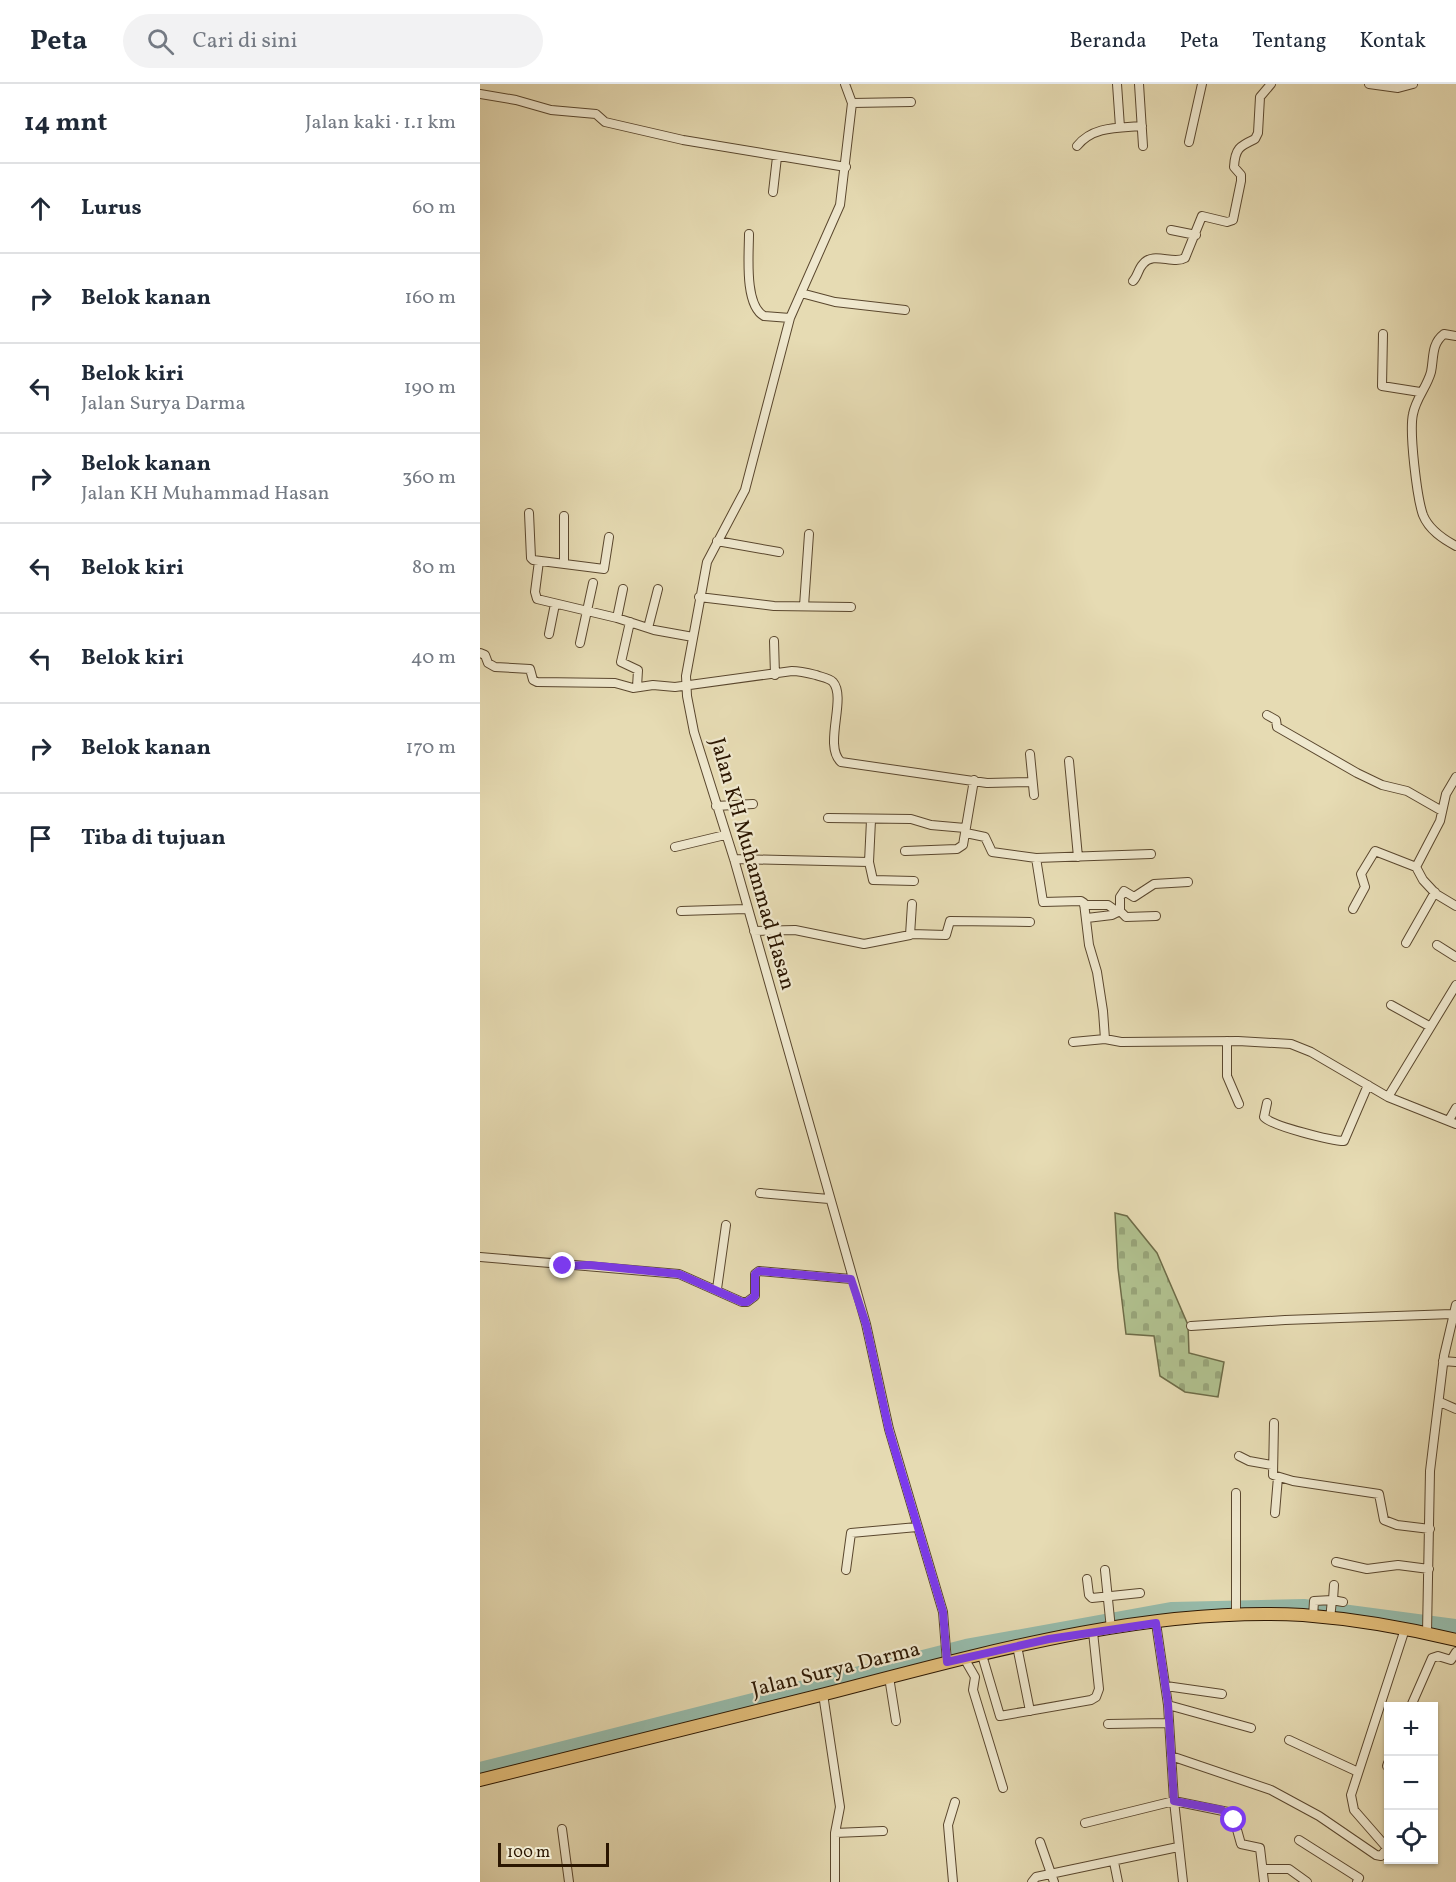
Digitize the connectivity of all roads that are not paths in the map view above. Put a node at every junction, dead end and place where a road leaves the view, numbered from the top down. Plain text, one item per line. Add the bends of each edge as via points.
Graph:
1 (845, 84) edge
2 (1117, 84) edge
3 (1139, 84) edge
4 (1203, 84) edge
5 (1271, 84) edge
6 (1369, 84) edge
7 (1413, 84) edge
8 (480, 94) edge
9 (911, 102) dead end
10 (852, 103) junction
11 (1142, 126) junction
12 (1120, 127) junction
13 (1189, 142) dead end
14 (1077, 146) dead end
15 (1143, 146) dead end
16 (777, 157) junction
17 (846, 167) junction
18 (773, 192) dead end
19 (1171, 230) dead end
20 (749, 234) dead end
21 (1196, 235) junction
22 (1133, 281) dead end
23 (801, 293) junction
24 (905, 310) dead end
25 (790, 318) junction
26 (1383, 334) dead end
27 (1456, 336) edge
28 (1420, 392) junction
29 (529, 513) dead end
30 (564, 516) dead end
31 (809, 534) dead end
32 (609, 537) dead end
33 (717, 541) junction
34 (1456, 546) edge
35 (779, 552) dead end
36 (539, 561) junction
37 (564, 563) junction
38 (593, 584) dead end
39 (623, 589) dead end
40 (658, 590) dead end
41 (699, 597) junction
42 (555, 604) junction
43 (804, 606) junction
44 (850, 608) dead end
45 (588, 611) junction
46 (617, 618) junction
47 (630, 622) junction
48 (648, 628) junction
49 (549, 634) dead end
50 (693, 637) junction
51 (774, 641) dead end
52 (580, 643) dead end
53 (480, 653) edge
54 (775, 675) junction
55 (686, 685) junction
56 (637, 687) junction
57 (1267, 716) dead end
58 (1030, 754) dead end
59 (1069, 761) dead end
60 (1456, 777) edge
61 (974, 780) junction
62 (1032, 782) junction
63 (1034, 795) dead end
64 (753, 804) dead end
65 (716, 806) junction
66 (1442, 811) junction
67 (828, 818) dead end
68 (871, 820) junction
69 (965, 831) junction
70 (725, 835) junction
71 (675, 847) dead end
72 (905, 851) dead end
73 (1151, 854) dead end
74 (1078, 857) junction
75 (1036, 858) junction
76 (734, 859) junction
77 (869, 862) junction
78 (1416, 867) junction
79 (914, 881) dead end
80 (1188, 882) dead end
81 (1435, 892) junction
82 (1455, 903) edge
83 (912, 904) dead end
84 (1084, 905) junction
85 (746, 909) junction
86 (1353, 909) dead end
87 (681, 911) dead end
88 (1119, 912) junction
89 (1156, 916) dead end
90 (1087, 918) junction
91 (1030, 922) dead end
92 (754, 931) junction
93 (911, 934) junction
94 (1406, 943) dead end
95 (1437, 945) dead end
96 (1456, 957) edge
97 (1456, 986) edge
98 (1391, 1005) dead end
99 (1429, 1026) junction
100 (1105, 1038) junction
101 (1227, 1041) junction
102 (1073, 1042) dead end
103 (1368, 1085) junction
104 (1388, 1096) junction
105 (1267, 1103) dead end
106 (1239, 1104) dead end
107 (1456, 1107) edge
108 (1453, 1122) edge
109 (760, 1193) dead end
110 (829, 1199) junction
111 (726, 1225) dead end
112 (480, 1257) edge
113 (851, 1279) junction
114 (717, 1289) junction
115 (1455, 1308) edge
116 (1191, 1326) dead end
117 (1443, 1361) junction
118 (1456, 1362) edge
119 (1440, 1402) junction
120 (1456, 1409) edge
121 (1274, 1423) dead end
122 (1239, 1456) dead end
123 (1272, 1465) junction
124 (1278, 1477) junction
125 (1236, 1493) dead end
126 (1275, 1512) dead end
127 (917, 1527) junction
128 (1430, 1529) junction
129 (1336, 1562) dead end
130 (1429, 1569) junction
131 (846, 1570) dead end
132 (1105, 1570) dead end
133 (1087, 1579) dead end
134 (1334, 1585) dead end
135 (1140, 1593) dead end
136 (1108, 1596) junction
137 (1332, 1601) junction
138 (1343, 1602) dead end
139 (1236, 1613) junction
140 (1313, 1615) junction
141 (1330, 1616) junction
142 (1156, 1623) junction
143 (1110, 1625) junction
144 (1405, 1629) junction
145 (1427, 1629) junction
146 (1093, 1632) junction
147 (1456, 1640) edge
148 (1017, 1647) junction
149 (1456, 1652) edge
150 (982, 1655) junction
151 (964, 1658) junction
152 (947, 1659) junction
153 (890, 1677) junction
154 (1166, 1686) junction
155 (823, 1694) junction
156 (1222, 1694) dead end
157 (1413, 1702) edge
158 (1168, 1704) junction
159 (1030, 1711) junction
160 (896, 1722) dead end
161 (1167, 1723) junction
162 (1108, 1724) dead end
163 (1251, 1728) dead end
164 (1289, 1740) dead end
165 (1171, 1756) junction
166 (1356, 1772) junction
167 (480, 1780) edge
168 (1003, 1788) dead end
169 (1174, 1801) junction
170 (955, 1802) dead end
171 (1085, 1823) dead end
172 (562, 1829) dead end
173 (883, 1832) dead end
174 (835, 1833) junction
175 (1299, 1840) dead end
176 (1041, 1842) dead end
177 (1384, 1843) edge
178 (1178, 1847) junction
179 (1384, 1853) edge
180 (1114, 1862) junction
181 (1263, 1869) junction
182 (1053, 1878) edge
183 (1360, 1881) edge
184 (569, 1882) edge
185 (835, 1882) edge
186 (953, 1882) edge
187 (1032, 1882) edge
188 (1118, 1882) edge
189 (1183, 1882) edge
190 (1263, 1882) edge
191 (1307, 1882) edge

1 - 10 street, Jalan KH Muhammad Hasan
2 - 12 street
3 - 11 street
4 - 13 street
5 - 21 street via 1260,97 1255,139 1236,150 1234,167 1241,181 1233,220 1202,216
6 - 7 street via 1402,88
8 - 16 street via 551,111 596,114 605,122
9 - 10 street
10 - 17 street, Jalan KH Muhammad Hasan
11 - 12 street
11 - 15 street
12 - 14 street via 1101,130
16 - 17 street
16 - 18 street
17 - 23 street, Jalan KH Muhammad Hasan via 835,221
19 - 21 street
20 - 25 street via 750,286 756,308 764,316
21 - 22 street via 1183,260 1150,260 1143,263
23 - 24 street via 835,302
23 - 25 street, Jalan KH Muhammad Hasan
25 - 33 street, Jalan KH Muhammad Hasan via 745,490
26 - 28 street via 1382,386
27 - 28 street via 1444,334 1438,339 1430,375
28 - 34 street via 1412,423 1423,513 1439,536
29 - 36 street via 531,558
30 - 37 street
31 - 43 street
32 - 37 street via 604,569
33 - 35 street
33 - 41 street, Jalan KH Muhammad Hasan via 707,562
36 - 37 street
36 - 42 street via 536,597
38 - 45 street
39 - 46 street
40 - 48 street
41 - 43 street
41 - 50 street, Jalan KH Muhammad Hasan
42 - 45 street
42 - 49 street
43 - 44 street
45 - 46 street
45 - 52 street
46 - 47 street
47 - 48 street
47 - 56 street via 621,663 638,670
48 - 50 street
50 - 55 street, Jalan KH Muhammad Hasan
51 - 54 street
53 - 56 street via 495,667 530,669 537,682
54 - 55 street
54 - 61 street via 796,671 834,683 836,753 841,762
55 - 56 street
55 - 65 street, Jalan KH Muhammad Hasan via 694,732
57 - 66 street via 1276,720 1277,727 1358,773 1407,791
58 - 62 street
59 - 74 street
60 - 66 street
61 - 62 street
61 - 69 street
62 - 63 street
64 - 65 street
65 - 70 street, Jalan KH Muhammad Hasan
66 - 78 street
67 - 68 street
68 - 69 street via 906,819
68 - 77 street
69 - 72 street via 963,845 957,849
69 - 75 street via 985,837 992,852
70 - 71 street
70 - 76 street, Jalan KH Muhammad Hasan
73 - 74 street
74 - 75 street
75 - 84 street via 1044,902 1081,901
76 - 77 street
76 - 85 street, Jalan KH Muhammad Hasan
77 - 79 street via 873,880
78 - 81 street
78 - 86 street via 1373,852 1361,874 1365,887
80 - 88 street via 1154,884 1135,896 1124,891
81 - 82 street
81 - 94 street
83 - 93 street
84 - 88 street via 1108,905
84 - 90 street
85 - 87 street
85 - 92 street, Jalan KH Muhammad Hasan
88 - 89 street via 1126,917
88 - 90 street
90 - 100 street
91 - 93 street via 950,921 946,935
92 - 93 street via 795,930 864,944
92 - 110 street, Jalan KH Muhammad Hasan
95 - 96 street
97 - 99 street
98 - 99 street
99 - 104 street
100 - 101 street via 1121,1042
100 - 102 street
101 - 103 street via 1300,1046
101 - 106 street via 1227,1076
103 - 104 street
103 - 105 street via 1344,1141 1269,1122 1264,1114
104 - 108 street
107 - 108 street
109 - 110 street
110 - 113 street, Jalan KH Muhammad Hasan
111 - 114 street
112 - 114 street via 679,1274
113 - 114 street via 759,1271 755,1274 755,1296 747,1302
113 - 127 street, Jalan KH Muhammad Hasan
115 - 116 street
115 - 117 street
117 - 118 street
117 - 119 street
119 - 120 street
119 - 128 street via 1430,1471
121 - 123 street
122 - 123 street
123 - 124 street via 1273,1475
124 - 126 street
124 - 128 street via 1379,1494 1384,1520
125 - 139 street
127 - 131 street via 851,1533
127 - 152 street, Jalan KH Muhammad Hasan via 943,1612
128 - 130 street
129 - 130 street via 1367,1569 1398,1565
130 - 145 street
132 - 136 street
133 - 136 street via 1090,1597
134 - 137 street
135 - 136 street
136 - 143 street
137 - 138 street
137 - 140 street via 1317,1600 1313,1603
137 - 141 street
139 - 140 main road, Jalan Surya Darma
139 - 142 main road, Jalan Surya Darma
140 - 141 main road, Jalan Surya Darma
141 - 144 main road, Jalan Surya Darma
142 - 143 main road, Jalan Surya Darma
142 - 154 street
143 - 146 main road, Jalan Surya Darma
144 - 145 main road, Jalan Surya Darma
144 - 166 street
145 - 147 main road, Jalan Surya Darma
146 - 148 main road, Jalan Surya Darma
146 - 159 street via 1099,1689 1096,1697
148 - 150 main road, Jalan Surya Darma
148 - 159 street
149 - 157 street via 1451,1660 1432,1658
150 - 151 main road, Jalan Surya Darma
150 - 159 street via 998,1714 1003,1717
151 - 152 main road, Jalan Surya Darma
151 - 168 street via 975,1677 973,1690
152 - 153 main road, Jalan Surya Darma
153 - 155 main road, Jalan Surya Darma
153 - 160 street
154 - 156 street
154 - 158 street
155 - 167 main road, Jalan Surya Darma
155 - 174 street via 840,1807
158 - 161 street
158 - 163 street
161 - 162 street
161 - 165 street
164 - 166 street
165 - 169 street
165 - 179 street via 1271,1790 1319,1816 1376,1855
166 - 177 street via 1351,1789 1352,1807
169 - 171 street
169 - 178 street
169 - 181 street via 1232,1815 1239,1843 1260,1848
170 - 186 street via 948,1825
172 - 184 street
173 - 174 street
174 - 185 street
175 - 183 street
176 - 182 street
178 - 180 street
178 - 189 street
180 - 182 street
180 - 188 street
181 - 190 street
181 - 191 street via 1289,1869
182 - 187 street via 1036,1877

